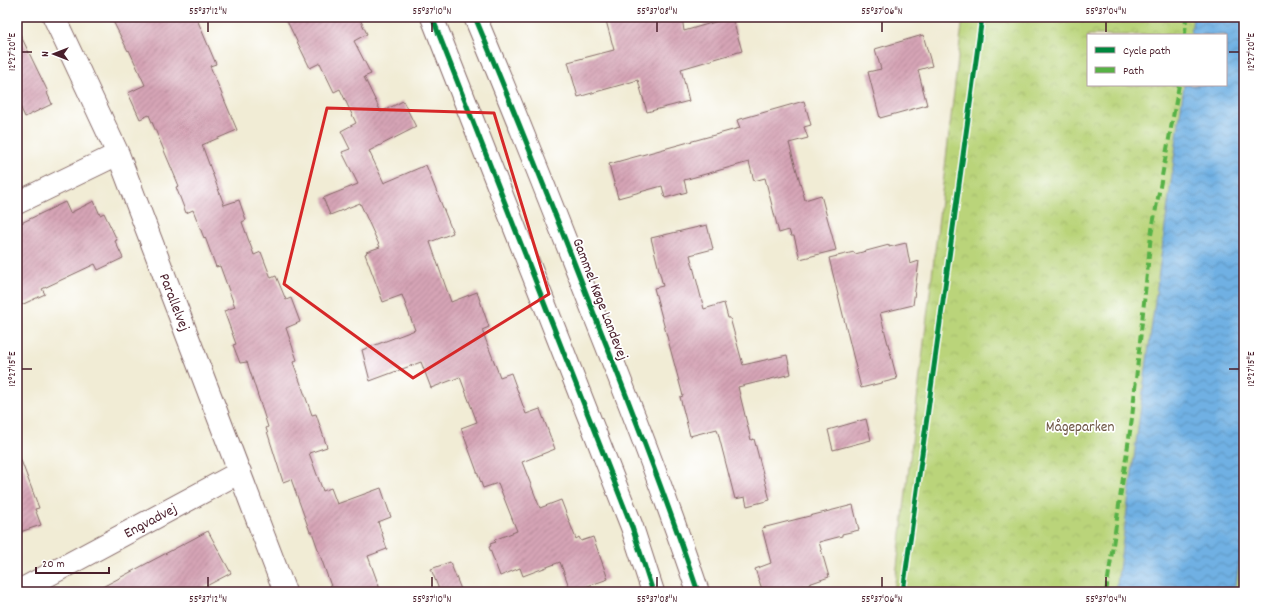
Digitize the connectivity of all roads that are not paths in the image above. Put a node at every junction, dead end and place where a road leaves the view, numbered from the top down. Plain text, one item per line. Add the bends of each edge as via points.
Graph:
1 (54, 17) edge
2 (432, 17) edge
3 (475, 17) edge
4 (118, 154) junction
5 (17, 203) edge
6 (240, 472) junction
7 (17, 592) edge
8 (285, 592) edge
9 (653, 592) edge
10 (698, 592) edge

1 - 4 main road, Parallelvej
2 - 9 main road via 632,527
3 - 10 main road, Gammel Køge Landevej via 630,404
4 - 5 main road
4 - 6 main road, Parallelvej
6 - 7 main road, Engvadvej
6 - 8 main road, Parallelvej

